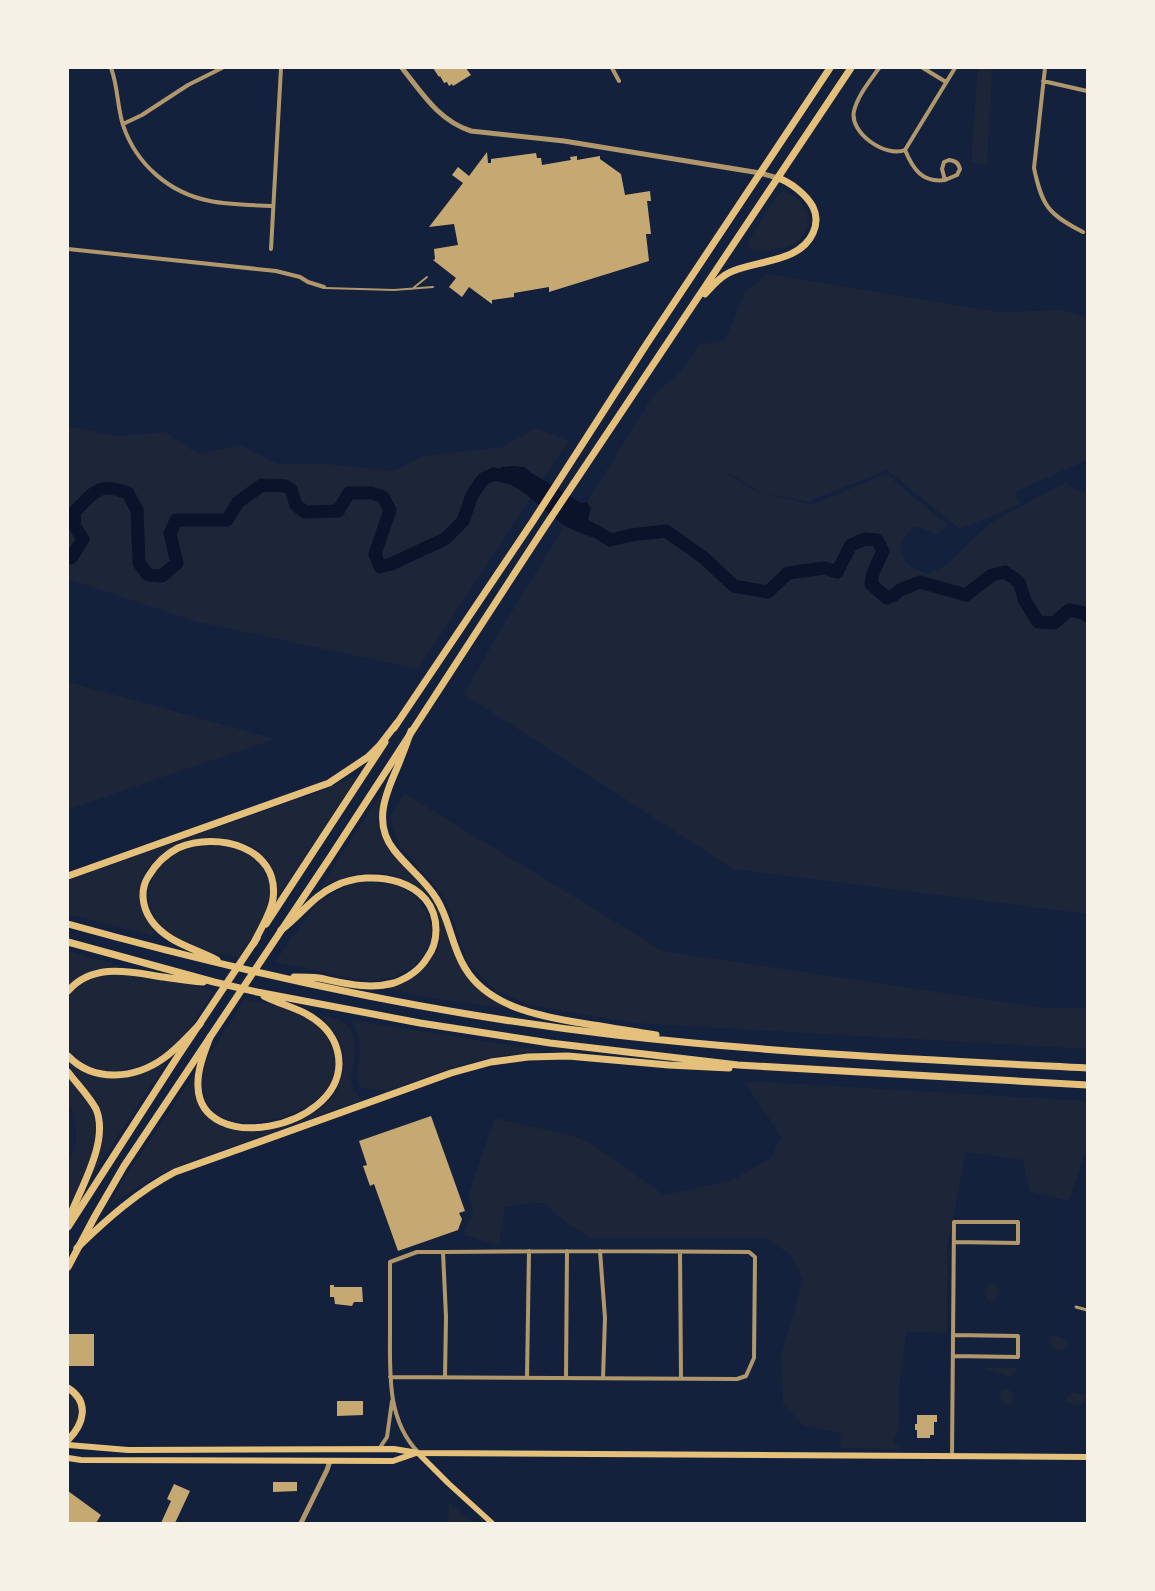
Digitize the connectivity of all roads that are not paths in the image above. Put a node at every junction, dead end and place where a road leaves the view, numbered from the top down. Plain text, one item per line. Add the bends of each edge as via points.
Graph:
1 (112, 68) edge
2 (222, 68) edge
3 (281, 68) edge
4 (402, 68) edge
5 (612, 68) edge
6 (830, 68) edge
7 (851, 68) edge
8 (878, 68) edge
9 (923, 68) edge
10 (954, 68) edge
11 (1045, 68) edge
12 (1043, 80) junction
13 (619, 81) dead end
14 (946, 82) junction
15 (1087, 91) edge
16 (123, 124) junction
17 (905, 150) junction
18 (760, 173) junction
19 (778, 178) junction
20 (945, 180) junction
21 (274, 206) junction
22 (1083, 232) dead end
23 (68, 249) edge
24 (271, 249) dead end
25 (427, 277) dead end
26 (433, 287) dead end
27 (324, 288) joint
28 (411, 290) junction
29 (684, 318) junction
30 (397, 723) junction
31 (411, 731) junction
32 (68, 876) edge
33 (68, 924) edge
34 (281, 930) junction
35 (68, 942) edge
36 (254, 943) junction
37 (228, 966) junction
38 (274, 976) junction
39 (214, 982) junction
40 (68, 991) edge
41 (257, 992) junction
42 (200, 1024) junction
43 (210, 1037) junction
44 (728, 1046) junction
45 (68, 1056) edge
46 (1087, 1068) edge
47 (68, 1072) edge
48 (840, 1072) junction
49 (1087, 1086) edge
50 (68, 1221) edge
51 (68, 1227) edge
52 (954, 1242) junction
53 (77, 1248) junction
54 (529, 1251) junction
55 (567, 1251) junction
56 (600, 1251) junction
57 (443, 1252) junction
58 (680, 1252) junction
59 (68, 1267) edge
60 (1076, 1307) dead end
61 (1087, 1310) edge
62 (953, 1335) junction
63 (953, 1356) junction
64 (390, 1377) junction
65 (445, 1377) junction
66 (527, 1378) junction
67 (566, 1378) junction
68 (603, 1378) junction
69 (682, 1379) junction
70 (68, 1388) edge
71 (392, 1399) junction
72 (68, 1440) edge
73 (68, 1445) edge
74 (378, 1450) junction
75 (418, 1452) junction
76 (952, 1456) junction
77 (1087, 1457) edge
78 (68, 1458) edge
79 (330, 1461) junction
80 (301, 1523) edge
81 (492, 1523) edge

1 - 16 street
2 - 16 street
3 - 21 street
4 - 18 street via 440,114 461,128 471,131 564,141
5 - 13 street
6 - 18 highway
7 - 19 highway
8 - 17 street via 860,96 854,111 855,123 867,139 878,146 895,152
9 - 14 street
10 - 14 street
11 - 12 street
12 - 15 street
12 - 22 street via 1034,168 1037,182 1041,196 1051,211 1059,219
14 - 17 street
16 - 21 street via 133,148 143,162 159,178 189,196 211,202
17 - 20 street via 911,164 922,175 928,179
18 - 19 street
18 - 30 highway via 566,471
19 - 29 highway
19 - 29 highway via 794,187 812,204 816,228 810,241 797,251 732,271 710,288
20 - 20 street via 958,173 959,164 948,160 944,162 942,169
21 - 24 street
23 - 27 street via 276,271 300,277
25 - 28 lane
26 - 28 lane
27 - 28 lane
29 - 31 highway
30 - 32 highway via 368,757 330,783
30 - 36 highway
31 - 34 highway
31 - 44 highway via 385,796 381,819 383,831 394,851 437,899 461,960 477,983 500,1000 543,1016
33 - 37 highway
34 - 38 highway via 329,889 348,880 369,877 395,880 415,890 430,908 436,928 433,946 426,961 412,974 392,983 360,986 317,978
34 - 43 highway
35 - 39 highway
36 - 37 highway via 269,912 273,893 269,870 258,856 241,847 208,842 183,846 162,859 144,885 143,896 148,916 161,931 174,940
36 - 42 highway
37 - 38 highway
38 - 44 highway via 517,1022
39 - 40 highway via 110,971 87,976
39 - 41 highway
41 - 43 highway via 302,1011 318,1022 332,1037 339,1068 334,1085 322,1102 300,1116 272,1125 240,1128 219,1121 204,1105 198,1087 200,1068
41 - 48 highway via 420,1023 563,1045 731,1064
42 - 45 highway via 163,1058 147,1068 132,1073 111,1075 91,1072
42 - 51 highway
43 - 53 highway via 124,1166
44 - 46 highway via 790,1052
47 - 50 highway via 93,1104 99,1128 98,1145 93,1161
48 - 49 highway
48 - 53 highway via 669,1065 568,1056 522,1057 483,1064 451,1073 174,1172 130,1200
52 - 52 street via 954,1222 1018,1222 1018,1243
52 - 62 street
53 - 59 highway
54 - 55 street
54 - 57 street
54 - 66 street
55 - 56 street
55 - 67 street
56 - 58 street
56 - 68 street via 605,1318
57 - 64 street via 417,1252 390,1262
57 - 65 street
58 - 69 street
58 - 69 street via 749,1252 755,1257 754,1358 746,1376 737,1379
60 - 61 street
62 - 63 street
62 - 63 street via 1018,1336 1018,1357
63 - 76 street
64 - 65 street
64 - 71 street
65 - 66 street
66 - 67 street
67 - 68 street
68 - 69 street
70 - 72 highway via 74,1391 80,1401 83,1414 80,1426
71 - 74 street via 387,1437
71 - 75 street via 399,1425 409,1443
73 - 74 main road via 128,1450
74 - 75 main road
75 - 76 main road
75 - 79 main road via 393,1461
75 - 81 main road via 448,1484
76 - 77 main road
78 - 79 main road
79 - 80 street

